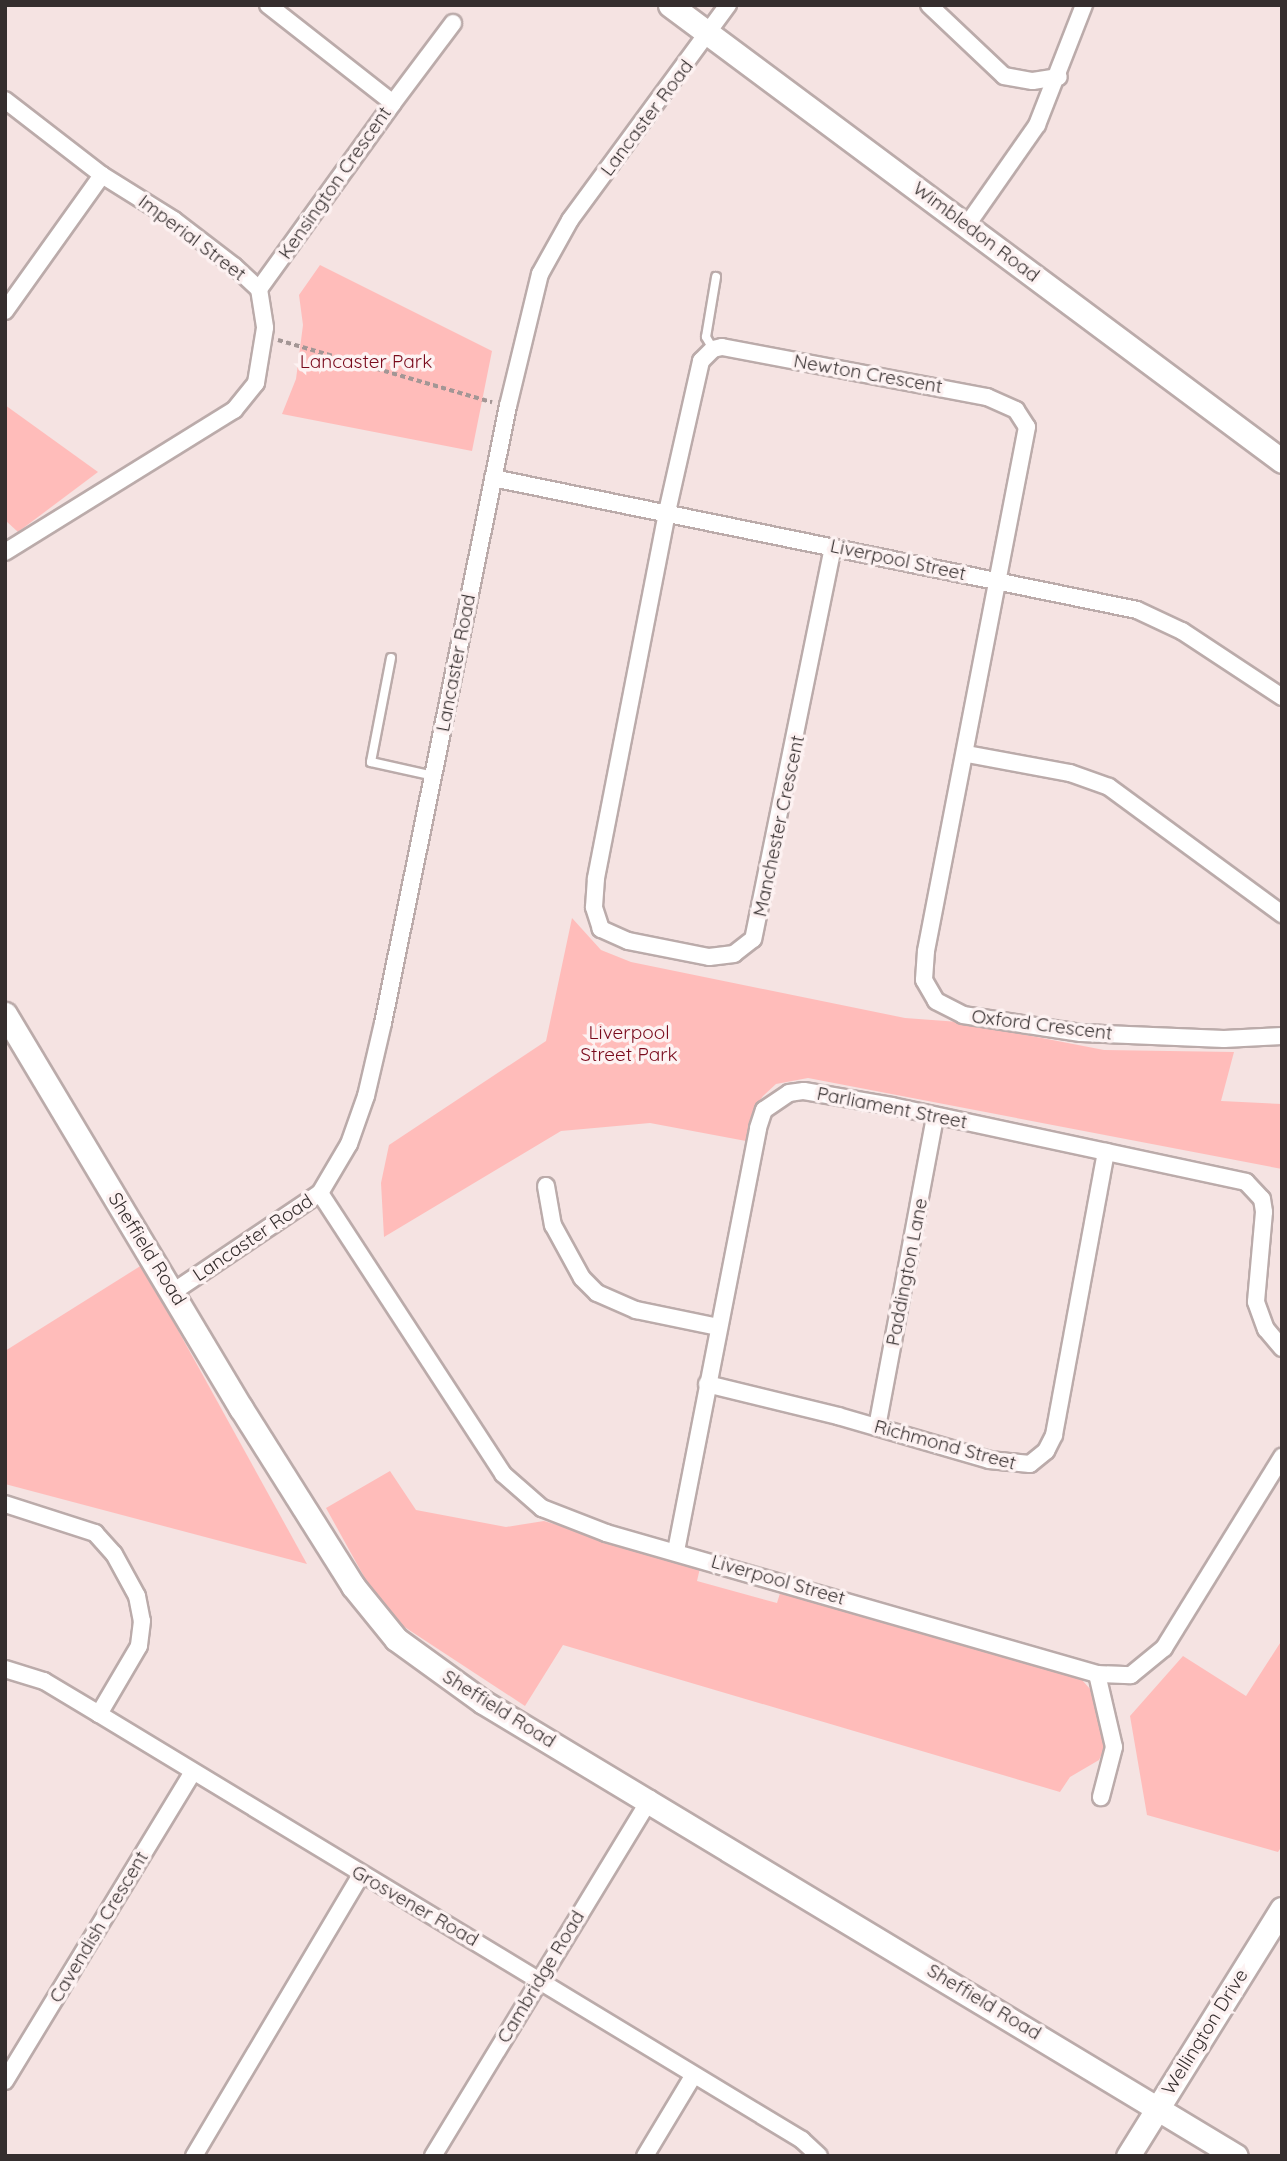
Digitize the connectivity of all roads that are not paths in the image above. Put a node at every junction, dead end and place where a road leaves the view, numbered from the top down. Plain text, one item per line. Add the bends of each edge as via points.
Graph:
1 (268, 5) edge
2 (670, 5) edge
3 (728, 5) edge
4 (929, 5) edge
5 (1084, 5) edge
6 (453, 23) dead end
7 (708, 35) junction
8 (1059, 77) junction
9 (5, 100) edge
10 (393, 103) junction
11 (102, 175) junction
12 (967, 225) junction
13 (716, 276) dead end
14 (259, 289) junction
15 (5, 311) edge
16 (713, 349) junction
17 (1282, 461) edge
18 (493, 478) junction
19 (667, 512) junction
20 (832, 547) junction
21 (5, 552) edge
22 (998, 580) junction
23 (391, 658) dead end
24 (1282, 697) edge
25 (967, 754) junction
26 (434, 776) junction
27 (1282, 914) edge
28 (5, 1014) edge
29 (1282, 1036) edge
30 (935, 1117) junction
31 (1106, 1152) junction
32 (546, 1186) dead end
33 (320, 1193) junction
34 (173, 1292) junction
35 (718, 1327) junction
36 (1282, 1348) edge
37 (707, 1384) junction
38 (877, 1427) junction
39 (1282, 1457) edge
40 (5, 1504) edge
41 (676, 1552) junction
42 (5, 1669) edge
43 (1097, 1674) junction
44 (99, 1714) junction
45 (192, 1773) junction
46 (1101, 1797) dead end
47 (650, 1799) junction
48 (361, 1875) junction
49 (1282, 1909) edge
50 (541, 1980) junction
51 (693, 2076) junction
52 (5, 2081) edge
53 (1158, 2108) junction
54 (194, 2156) edge
55 (433, 2156) edge
56 (645, 2156) edge
57 (819, 2156) edge
58 (1128, 2156) edge
59 (1236, 2156) edge

1 - 10 street, Kensington Crescent
2 - 7 street, Wimbledon Road
3 - 7 street, Lancaster Road
4 - 8 street via 1004,76 1033,81
5 - 8 street
6 - 10 street
7 - 12 street, Wimbledon Road
7 - 18 street, Lancaster Road via 570,220 540,274
8 - 12 street via 1018,157
9 - 11 street, Imperial Street
10 - 14 street, Kensington Crescent
11 - 14 street, Imperial Street via 174,220
11 - 15 street
12 - 17 street, Wimbledon Road
13 - 16 lane via 706,337
14 - 21 street, Imperial Street via 265,336 256,383 234,410
16 - 19 street via 701,361
16 - 22 street, Newton Crescent via 904,379 987,397 1016,410 1024,418 1028,440
18 - 19 street, Liverpool Street
18 - 26 street, Lancaster Road
19 - 20 street, Liverpool Street
19 - 20 street, Manchester Crescent via 594,895 601,929 628,942 709,957 734,954 753,939
20 - 22 street, Liverpool Street
22 - 24 street, Liverpool Street via 1160,618
22 - 25 street, Oxford Crescent
23 - 26 lane via 371,762
25 - 27 street via 1070,773 1109,787
25 - 29 street, Oxford Crescent via 925,958 924,980 936,1002 962,1015 1081,1033 1224,1039
26 - 33 street, Lancaster Road via 366,1096 348,1144
28 - 34 street, Sheffield Road
30 - 31 street, Parliament Street
30 - 35 street, Parliament Street via 804,1091 774,1100 758,1128
30 - 38 street, Paddington Lane
31 - 36 street, Parliament Street via 1233,1177 1256,1188 1262,1199 1264,1227 1256,1302 1266,1329
31 - 38 street, Richmond Street via 1054,1435 1046,1451 1030,1464 1012,1466
32 - 35 street via 552,1225 582,1278 597,1293 636,1310
33 - 34 street, Lancaster Road
33 - 41 street, Liverpool Street via 429,1364 519,1491 573,1522
34 - 47 street, Sheffield Road via 353,1586 396,1639 483,1702
35 - 37 street, Parliament Street
37 - 38 street, Richmond Street
37 - 41 street, Parliament Street
39 - 43 street, Liverpool Street via 1164,1647 1131,1675
40 - 44 street via 95,1533 114,1555 137,1597 142,1621 139,1646
41 - 43 street, Liverpool Street
42 - 44 street, Grosvener Road via 44,1681
43 - 46 street via 1114,1746
44 - 45 street, Grosvener Road
45 - 48 street, Grosvener Road
45 - 52 street, Cavendish Crescent
47 - 50 street, Cambridge Road
47 - 53 street, Sheffield Road
48 - 50 street, Grosvener Road
48 - 54 street
49 - 53 street, Wellington Drive
50 - 51 street, Grosvener Road
50 - 55 street, Cambridge Road
51 - 56 street
51 - 57 street, Grosvener Road via 802,2140
53 - 58 street, Wellington Drive
53 - 59 street, Sheffield Road

